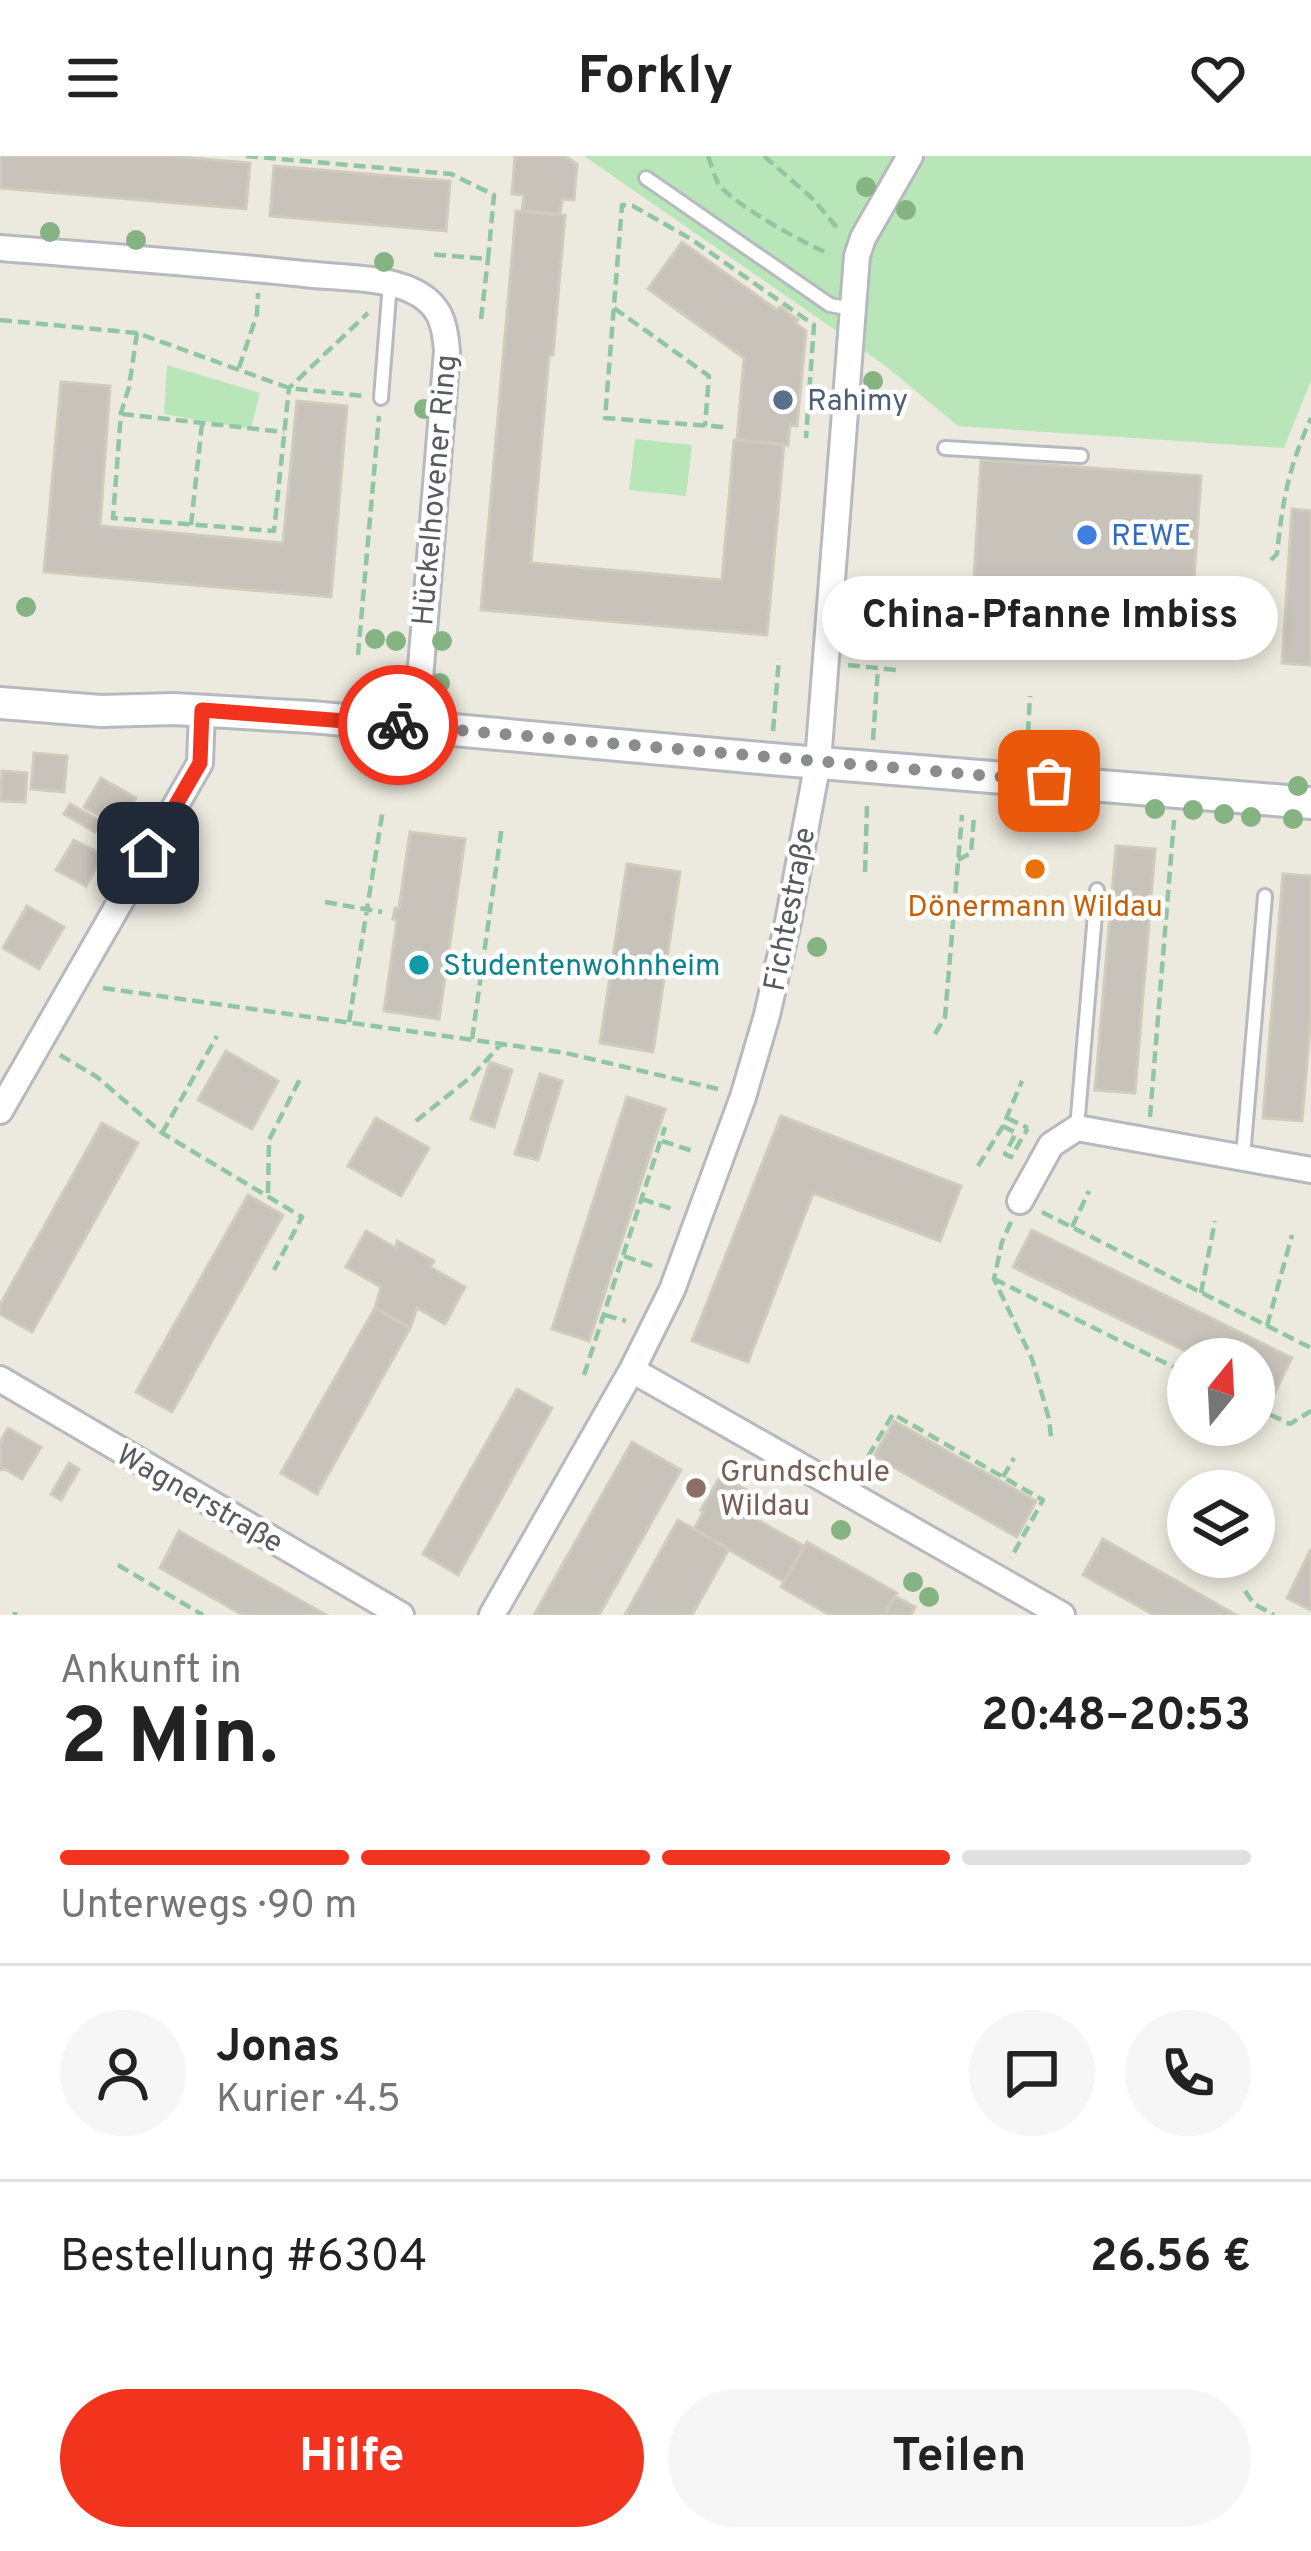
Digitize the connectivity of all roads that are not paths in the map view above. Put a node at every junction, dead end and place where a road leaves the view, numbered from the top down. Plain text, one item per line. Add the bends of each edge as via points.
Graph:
1 (910, 156) edge
2 (646, 178) dead end
3 (0, 248) edge
4 (389, 292) junction
5 (853, 309) junction
6 (381, 398) road end
7 (945, 448) dead end
8 (1081, 455) dead end
9 (0, 703) edge
10 (202, 710) junction
11 (416, 727) junction
12 (818, 762) junction
13 (1311, 803) edge
14 (1096, 890) dead end
15 (1265, 896) dead end
16 (0, 1111) edge
17 (1077, 1128) junction
18 (1243, 1157) junction
19 (1311, 1170) edge
20 (1021, 1201) road end
21 (632, 1370) junction
22 (0, 1379) edge
23 (401, 1615) edge
24 (492, 1615) edge
25 (1062, 1615) edge

1 - 5 street, Fichtestraße via 857,254
2 - 5 lane via 830,305
3 - 4 street, Hückelhovener Ring via 260,269
4 - 6 lane, Hückelhovener Ring
4 - 11 street, Hückelhovener Ring via 412,291 430,302 445,324 447,351
5 - 12 street, Fichtestraße
7 - 8 lane
9 - 10 street
10 - 11 street
10 - 16 street via 200,763
11 - 12 street
12 - 13 street
12 - 21 street, Fichtestraße via 743,1097 672,1290
14 - 17 lane
15 - 18 lane
17 - 18 street
17 - 20 street via 1051,1145
18 - 19 street
21 - 24 street, Fichtestraße
21 - 25 street
22 - 23 street, Wagnerstraße

